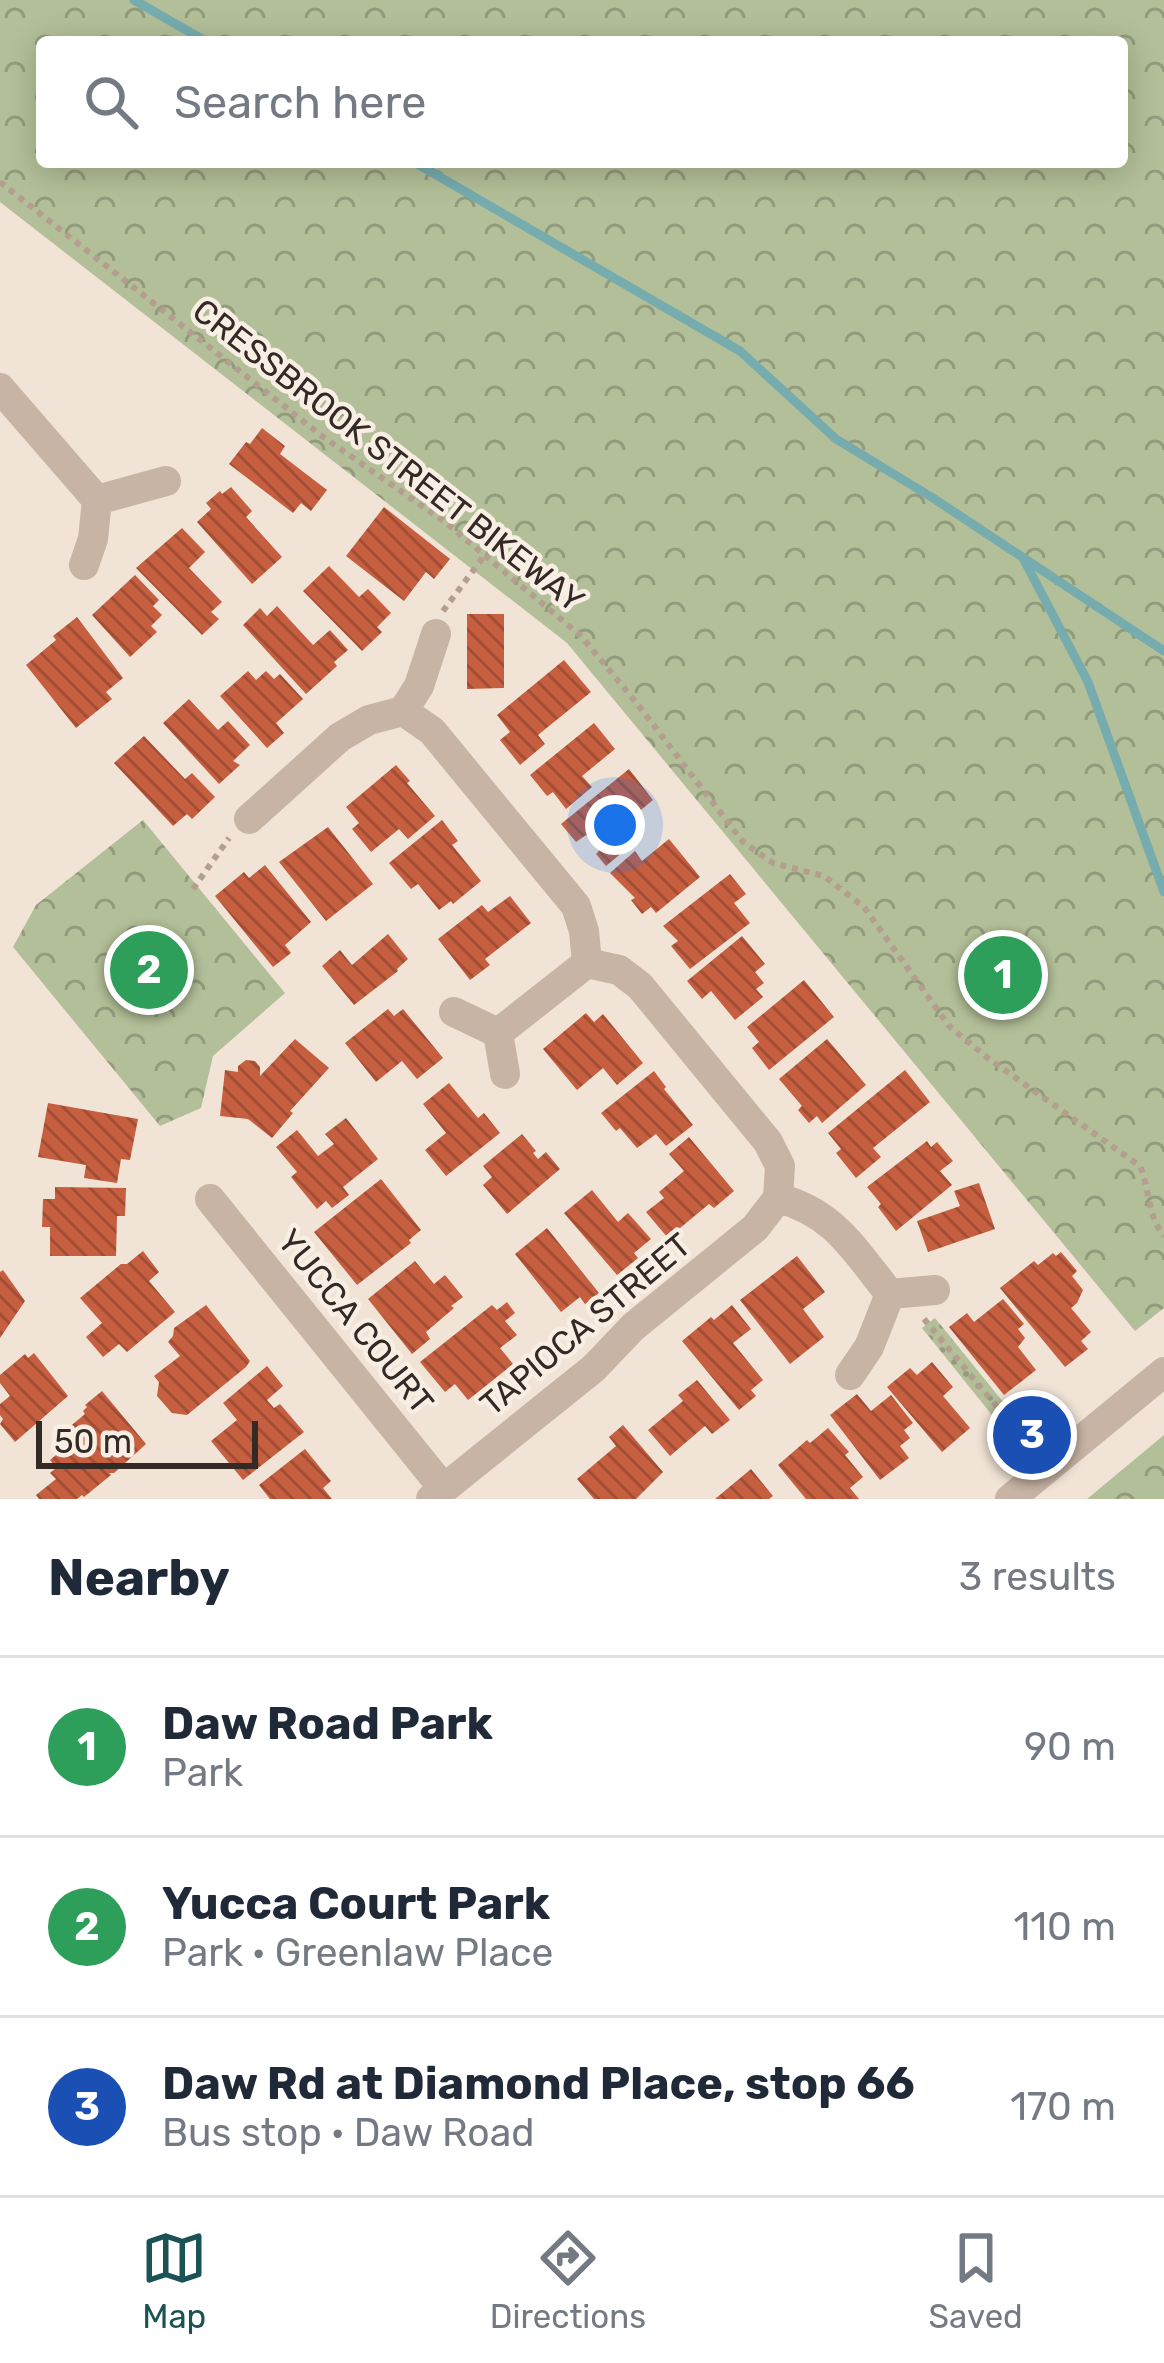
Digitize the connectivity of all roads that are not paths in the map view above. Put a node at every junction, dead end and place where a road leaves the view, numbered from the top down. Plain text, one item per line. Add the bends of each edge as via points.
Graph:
1 (0, 388) edge
2 (166, 481) dead end
3 (98, 500) junction
4 (84, 565) dead end
5 (436, 634) road end
6 (403, 711) junction
7 (249, 819) road end
8 (587, 963) junction
9 (454, 1012) dead end
10 (498, 1033) junction
11 (505, 1074) dead end
12 (210, 1198) dead end
13 (778, 1198) junction
14 (934, 1290) dead end
15 (890, 1294) junction
16 (1164, 1372) edge
17 (850, 1375) dead end
18 (438, 1494) edge
19 (1010, 1499) edge

1 - 3 street
2 - 3 street
3 - 4 street
5 - 6 street
6 - 7 street via 340,737
6 - 8 street via 432,731 576,906
8 - 10 street
8 - 13 street via 619,970 640,986 768,1142 780,1166
9 - 10 street
10 - 11 street
12 - 18 street, YUCCA COURT
13 - 15 street via 830,1221
13 - 18 street, TAPIOCA STREET via 755,1228
14 - 15 street
15 - 17 street
16 - 19 street

